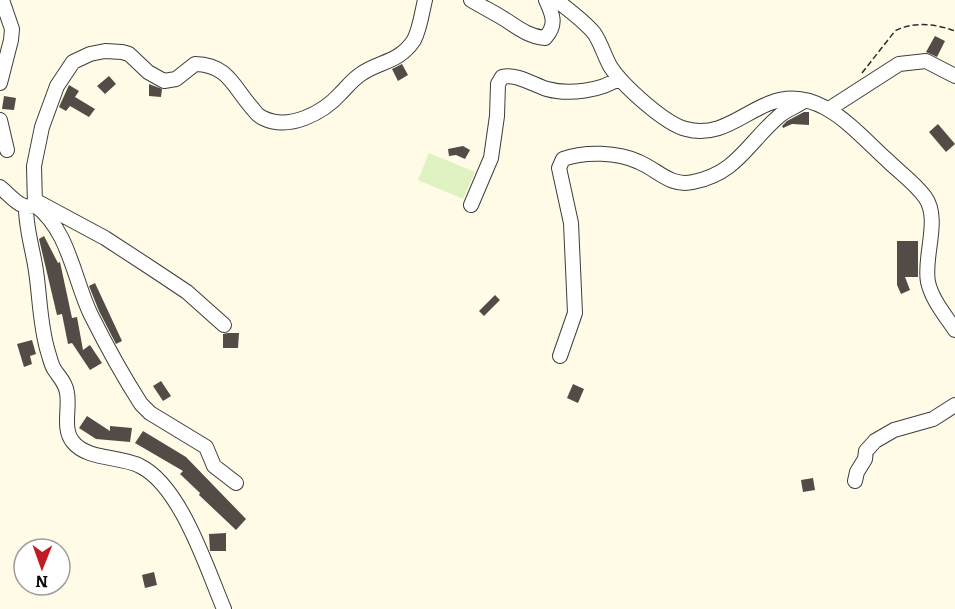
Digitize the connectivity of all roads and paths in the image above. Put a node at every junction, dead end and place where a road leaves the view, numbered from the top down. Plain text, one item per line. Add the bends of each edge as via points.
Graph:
1 (2, 0) edge
2 (425, 0) edge
3 (471, 0) edge
4 (546, 0) edge
5 (556, 0) edge
6 (955, 31) edge
7 (955, 76) edge
8 (858, 77) dead end
9 (620, 78) junction
10 (0, 83) edge
11 (806, 100) junction
12 (829, 109) junction
13 (0, 120) edge
14 (7, 150) dead end
15 (0, 188) edge
16 (32, 205) junction
17 (471, 205) dead end
18 (224, 325) dead end
19 (955, 330) edge
20 (560, 356) dead end
21 (955, 405) edge
22 (855, 481) dead end
23 (236, 483) dead end
24 (224, 609) edge

1 - 10 street via 12,29
2 - 16 street via 414,40 403,52 361,74 314,114 294,121 261,118 235,84 207,64 195,64 176,79 164,81 122,52 105,51 78,59 61,78 47,108 34,166
3 - 4 street via 520,30 545,38 552,31 554,20
5 - 9 street via 592,32
6 - 8 path via 913,24 899,28
7 - 12 street via 926,61 899,64
9 - 11 street via 635,96 673,124 698,131 725,128 781,99
9 - 17 street via 609,85 562,91 502,77 498,84 491,158
11 - 12 street
11 - 20 street via 781,114 730,167 692,183 672,182 638,161 623,157 586,154 563,159 559,168 572,232 575,313
12 - 19 street via 925,197 931,217 928,280 940,309
13 - 14 street
15 - 16 street
16 - 18 street via 105,238 187,292
16 - 23 street via 49,219 61,239 91,316 141,404 206,447 214,466
16 - 24 street via 27,224 43,332 54,368 66,387 72,441 94,454 128,461 153,474 177,505
21 - 22 street via 933,419 894,430 875,441 866,451

